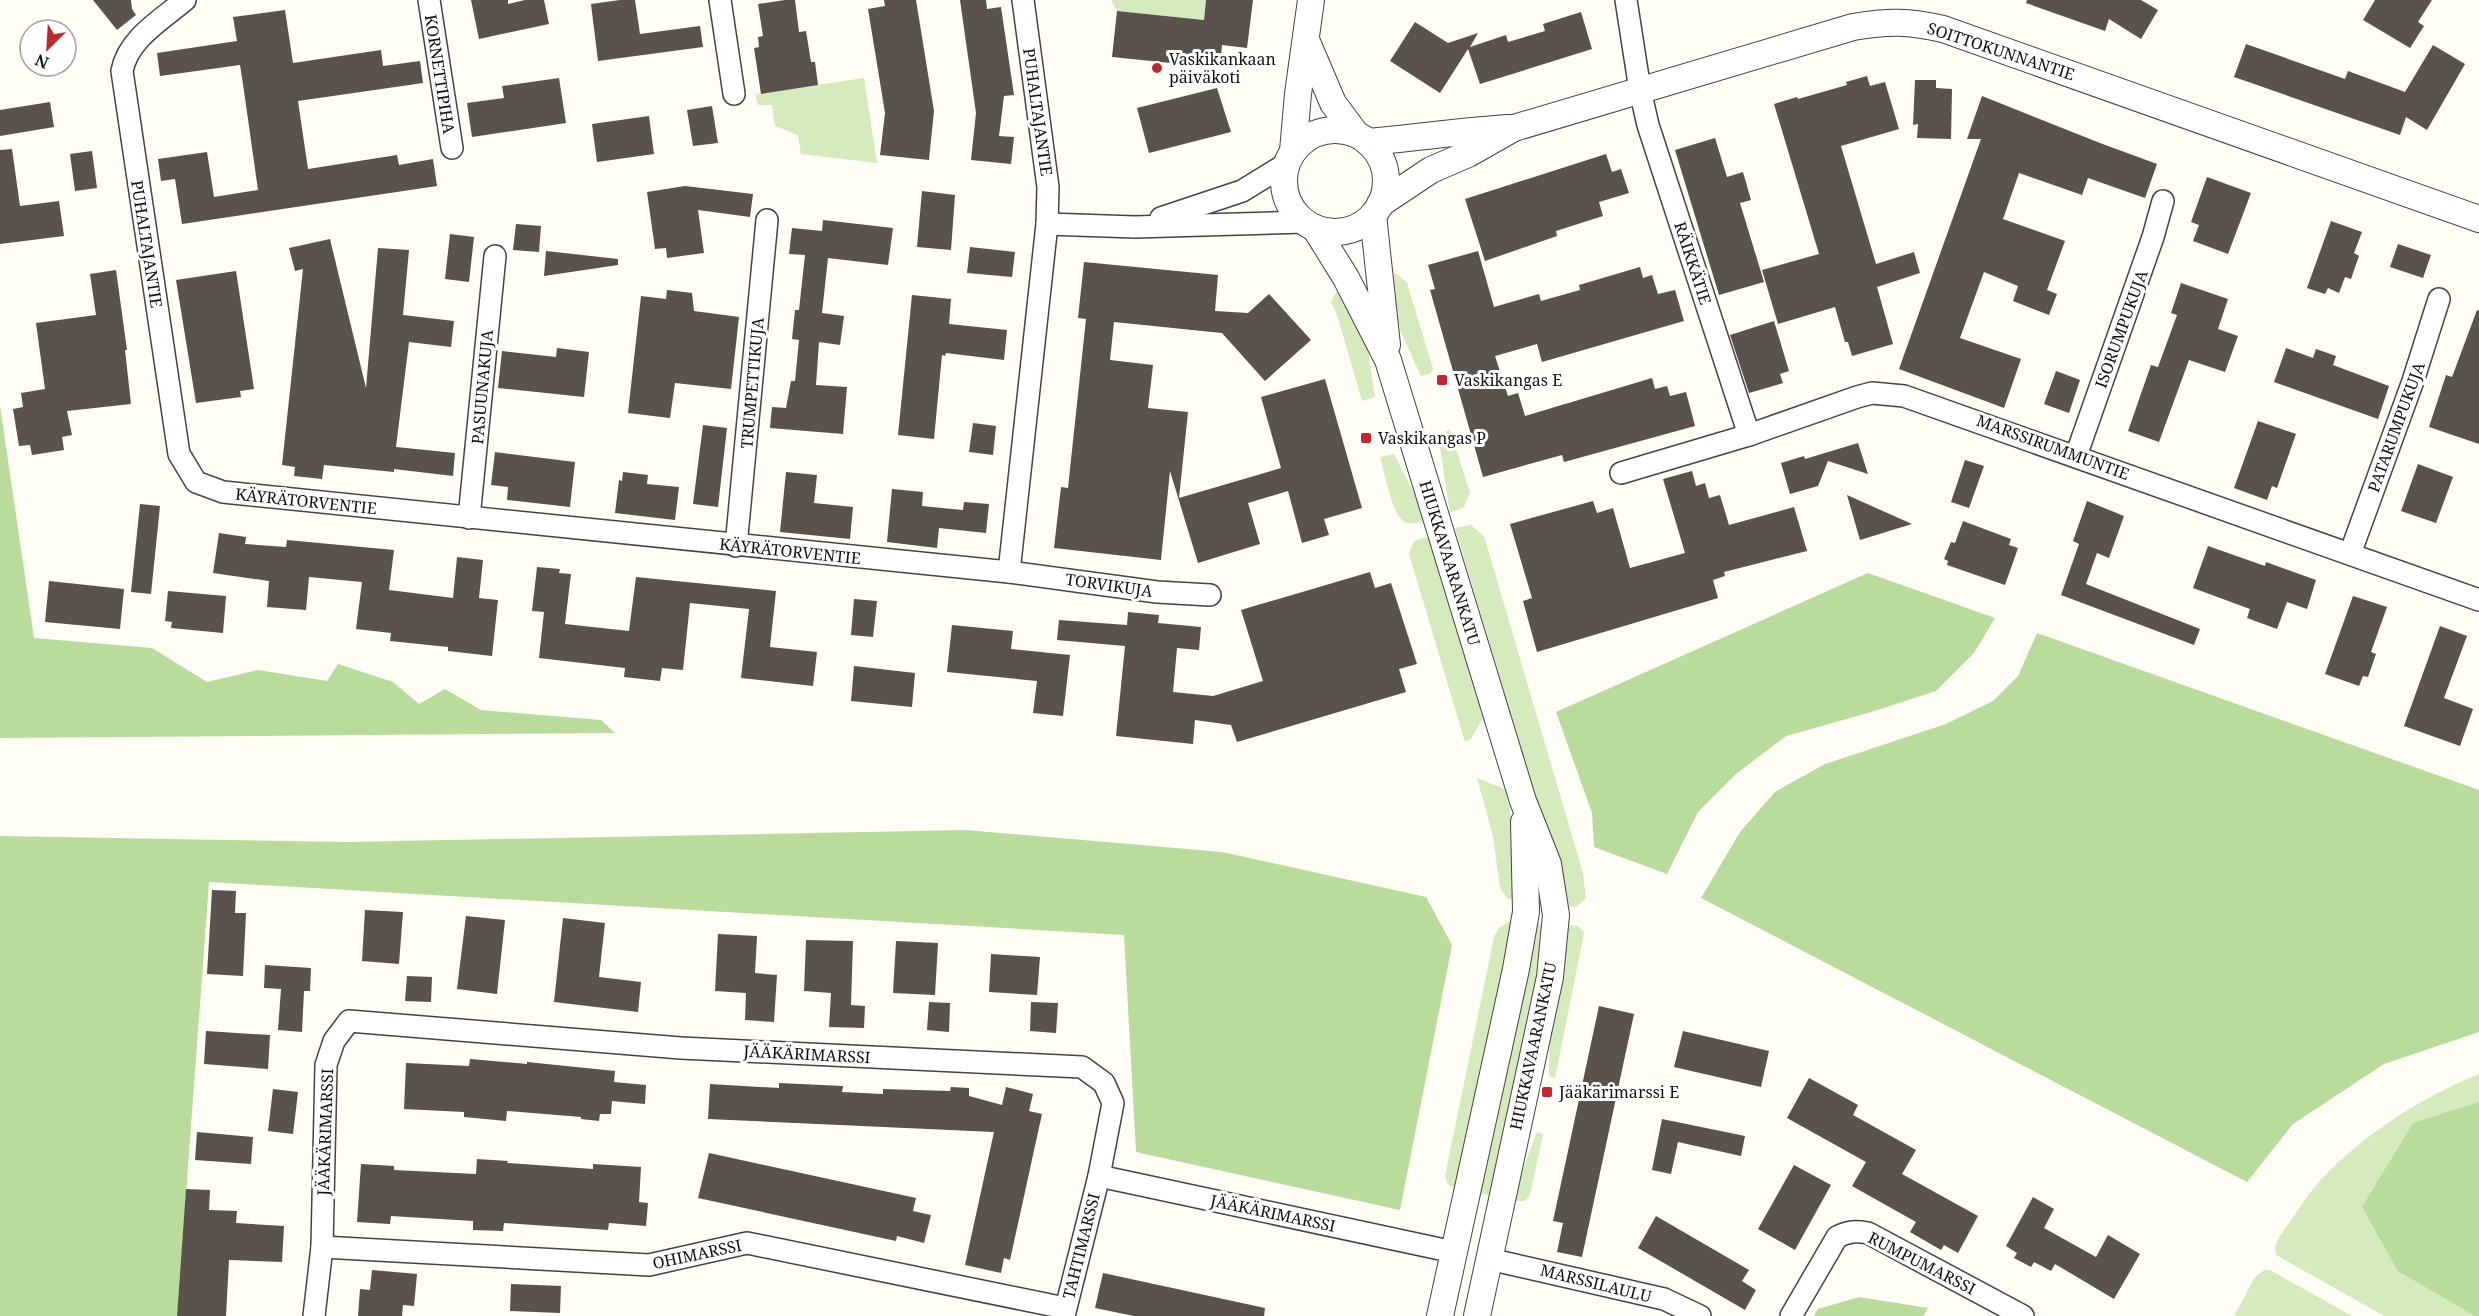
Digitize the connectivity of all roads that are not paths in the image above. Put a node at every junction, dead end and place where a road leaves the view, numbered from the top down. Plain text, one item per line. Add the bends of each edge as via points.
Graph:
1 (185, 0) edge
2 (429, 0) edge
3 (720, 0) edge
4 (1023, 0) edge
5 (1311, 0) edge
6 (1626, 0) edge
7 (1307, 41) junction
8 (1640, 90) junction
9 (734, 94) dead end
10 (1514, 128) junction
11 (1362, 138) junction
12 (452, 148) dead end
13 (1290, 158) junction
14 (2163, 201) dead end
15 (1377, 209) junction
16 (2479, 219) edge
17 (767, 220) dead end
18 (1047, 224) junction
19 (1310, 225) junction
20 (1135, 227) junction
21 (495, 256) dead end
22 (2439, 299) dead end
23 (1388, 360) junction
24 (1749, 435) junction
25 (2076, 456) junction
26 (1621, 473) dead end
27 (223, 492) joint
28 (469, 518) junction
29 (736, 546) junction
30 (2350, 554) junction
31 (1009, 572) junction
32 (1210, 595) dead end
33 (2479, 600) edge
34 (1523, 801) junction
35 (1099, 1176) junction
36 (322, 1247) junction
37 (1454, 1252) junction
38 (1489, 1259) junction
39 (1065, 1312) edge
40 (314, 1316) edge
41 (1440, 1316) edge
42 (1477, 1316) edge
43 (1700, 1316) edge
44 (1791, 1316) edge
45 (2023, 1316) edge

1 - 27 street, PUHALTAJANTIE via 134,43 124,61 123,85 179,454 196,482
2 - 12 street, KORNETTIPIHA
3 - 9 street
4 - 18 street, PUHALTAJANTIE via 1048,187
5 - 7 street
6 - 8 street, RÄIKKÄTIE
7 - 11 street via 1333,103
7 - 13 street
8 - 10 street, SOITTOKUNNANTIE
8 - 16 street, SOITTOKUNNANTIE via 1853,27 1887,21 1922,24 1977,40
8 - 24 street, RÄIKKÄTIE
10 - 11 street, SOITTOKUNNANTIE via 1462,130 1421,138
10 - 15 street, SOITTOKUNNANTIE via 1431,170
11 - 13 street via 1342,130 1328,130 1302,141
11 - 15 street via 1377,152 1383,165 1385,191
13 - 19 street via 1284,178 1285,192 1289,203
13 - 20 street via 1242,191
14 - 25 street, ISORUMPUKUJA
15 - 19 street via 1351,229 1327,231
15 - 23 street, HIUKKAVAARANKATU
17 - 29 street, TRUMPETTIKUJA
18 - 20 street
18 - 31 street
19 - 20 street
19 - 23 street, HIUKKAVAARANKATU via 1346,278
21 - 28 street, PASUUNAKUJA
22 - 30 street, PATARUMPUKUJA
23 - 34 street, HIUKKAVAARANKATU
24 - 25 street, MARSSIRUMMUNTIE via 1872,393 1926,402
24 - 26 street, MARSSIRUMMUNTIE
25 - 30 street, MARSSIRUMMUNTIE
27 - 28 street, KÄYRÄTORVENTIE
28 - 29 street, KÄYRÄTORVENTIE
29 - 31 street, KÄYRÄTORVENTIE
30 - 33 street, MARSSIRUMMUNTIE
31 - 32 street, TORVIKUJA via 1157,592
34 - 37 street, HIUKKAVAARANKATU via 1526,912
34 - 38 street, HIUKKAVAARANKATU via 1548,864 1556,915 1550,977
35 - 36 street, JÄÄKÄRIMARSSI via 1113,1103 1104,1083 1082,1067 681,1048 349,1021 334,1041 326,1065
35 - 37 street, JÄÄKÄRIMARSSI
35 - 39 street, TAHTIMARSSI
36 - 39 street, OHIMARSSI via 649,1265 747,1243
36 - 40 street, JÄÄKÄRIMARSSI
37 - 38 street
37 - 41 street, HIUKKAVAARANKATU
38 - 42 street, HIUKKAVAARANKATU
38 - 43 street, MARSSILAULU via 1664,1299
44 - 45 street, RUMPUMARSSI via 1838,1237 1856,1231 1868,1233

